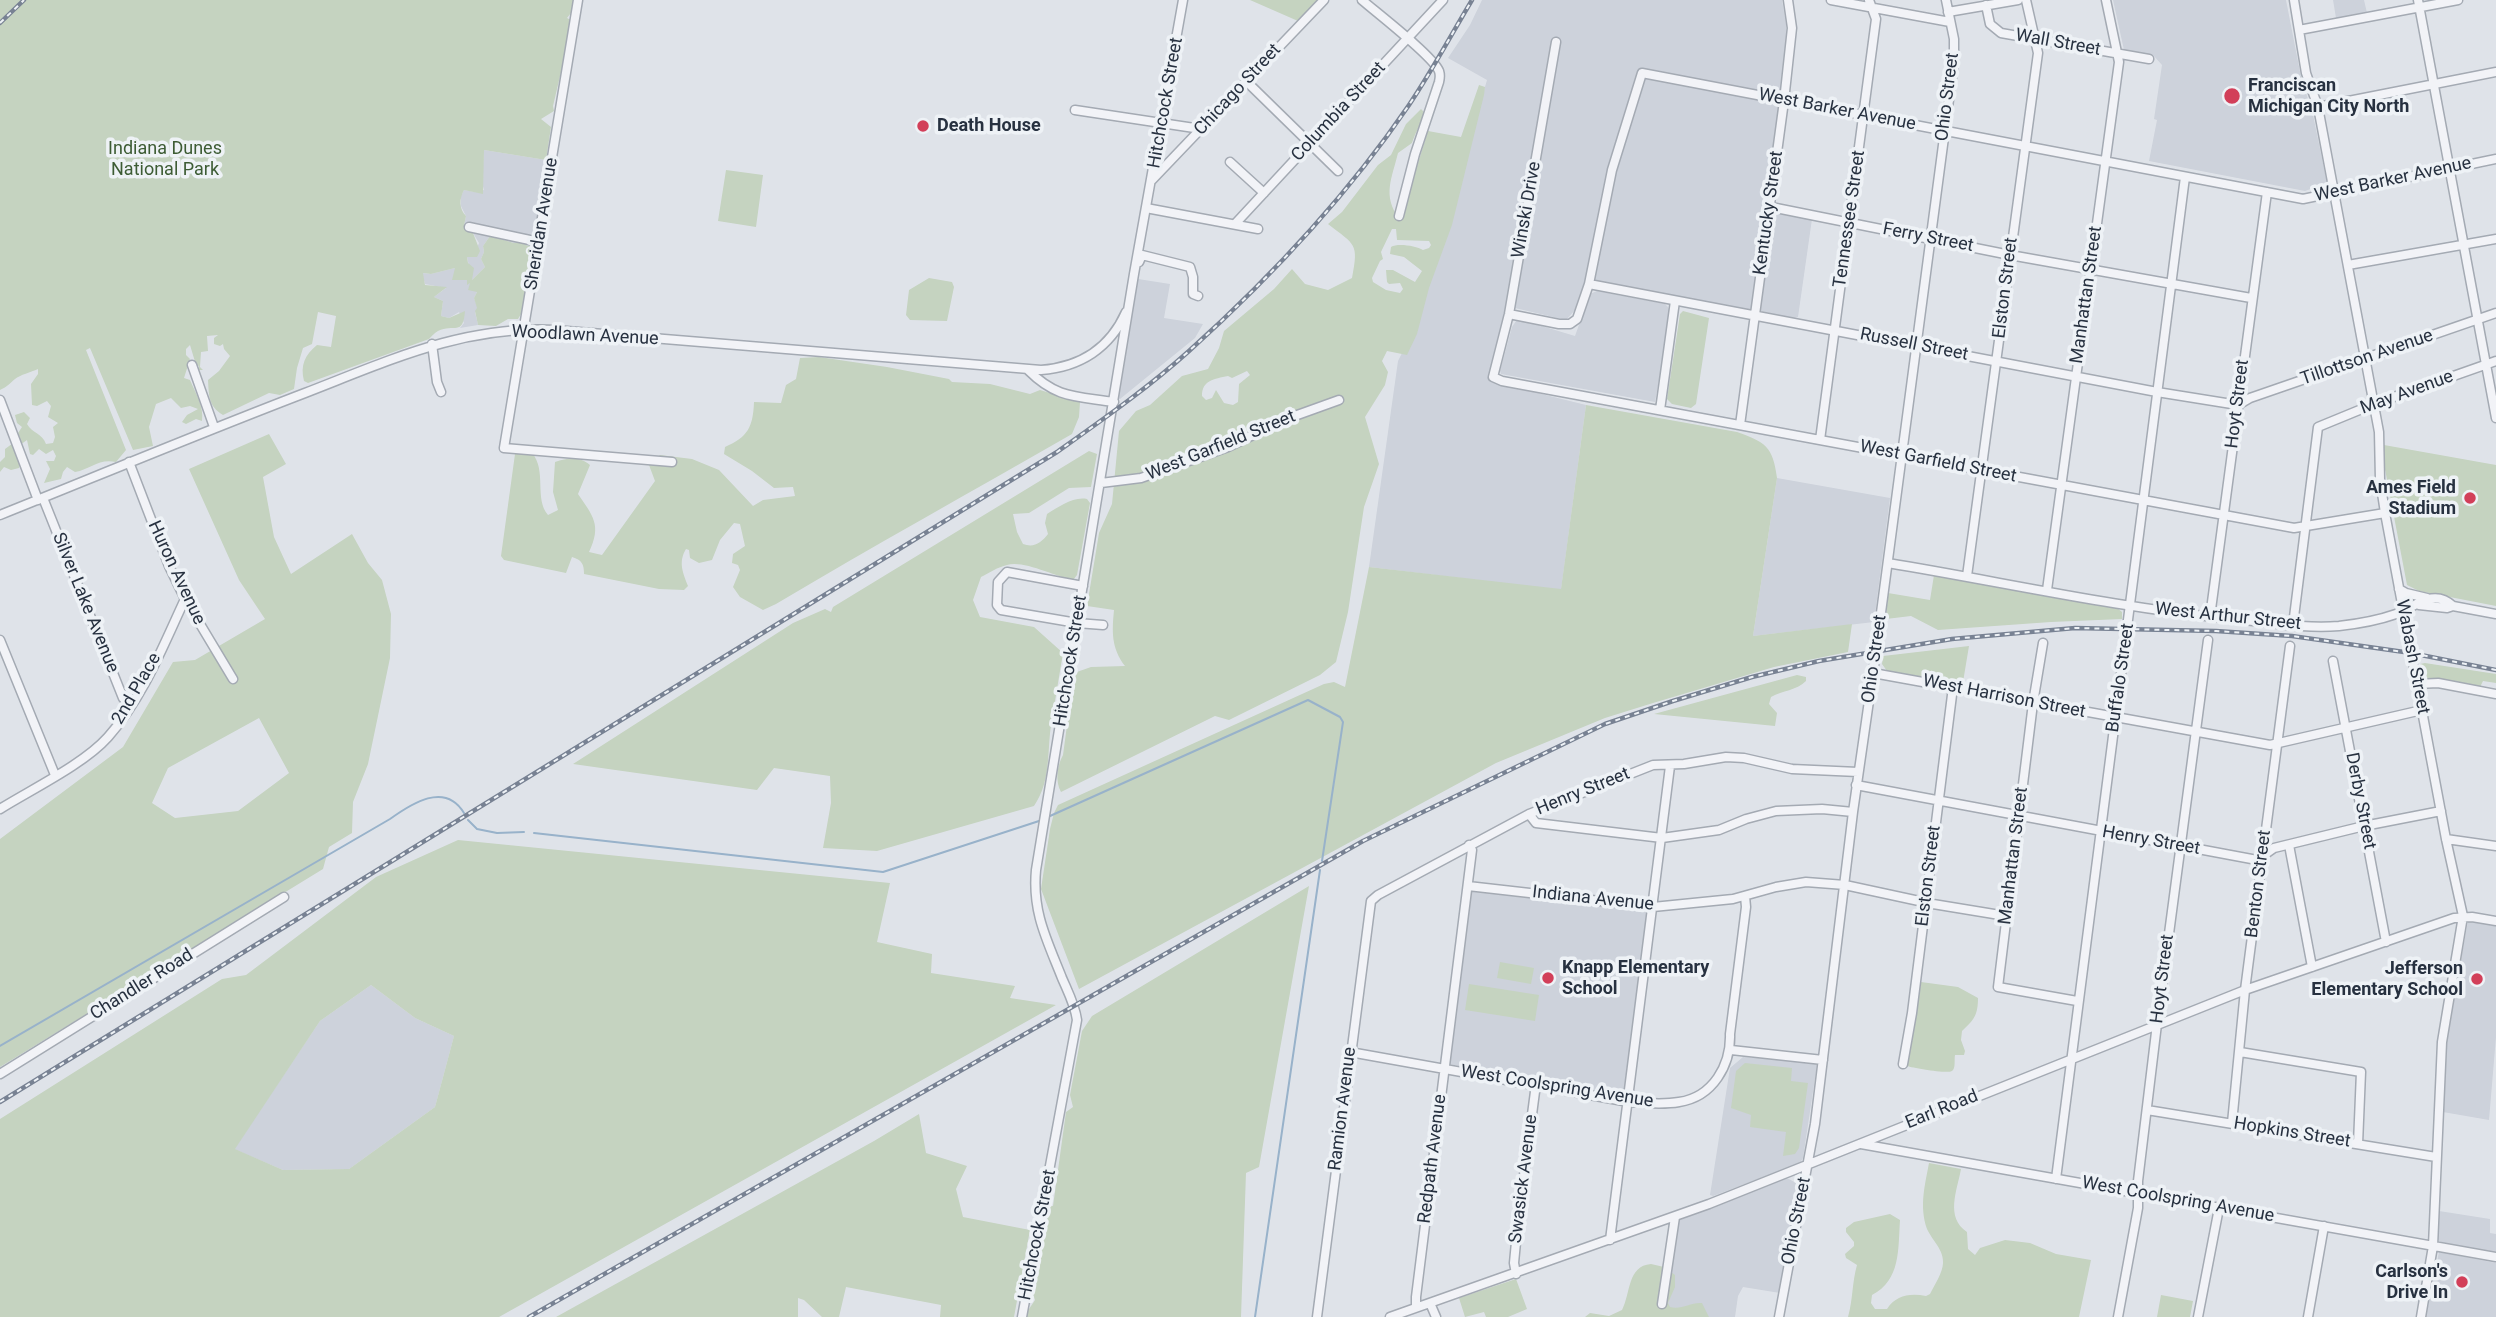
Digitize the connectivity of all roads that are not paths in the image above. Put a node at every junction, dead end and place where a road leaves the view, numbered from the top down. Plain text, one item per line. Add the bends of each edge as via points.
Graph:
1 (578, 0) edge
2 (1183, 0) edge
3 (1324, 0) edge
4 (1362, 0) edge
5 (1443, 0) edge
6 (1788, 0) edge
7 (1831, 0) edge
8 (1946, 0) edge
9 (2018, 0) edge
10 (2026, 0) edge
11 (2106, 0) edge
12 (2294, 0) edge
13 (2458, 0) edge
14 (1870, 3) edge
15 (2419, 4) edge
16 (1986, 5) junction
17 (1948, 12) junction
18 (1950, 22) junction
19 (2299, 30) junction
20 (1408, 39) junction
21 (2036, 39) junction
22 (1556, 42) dead end
23 (2117, 54) junction
24 (2148, 59) dead end
25 (2496, 72) edge
26 (1246, 81) junction
27 (2435, 83) junction
28 (1784, 101) junction
29 (2318, 107) junction
30 (1075, 110) dead end
31 (1864, 116) junction
32 (1162, 123) junction
33 (1201, 129) junction
34 (1944, 131) junction
35 (1310, 143) junction
36 (2026, 146) junction
37 (2496, 159) edge
38 (1230, 162) dead end
39 (2106, 162) junction
40 (2449, 168) junction
41 (1338, 171) dead end
42 (2185, 177) junction
43 (1152, 180) junction
44 (2335, 191) junction
45 (2267, 192) junction
46 (1264, 193) junction
47 (1771, 207) junction
48 (1146, 208) junction
49 (1399, 216) dead end
50 (1849, 223) junction
51 (1235, 224) junction
52 (469, 228) dead end
53 (1258, 229) dead end
54 (1930, 239) junction
55 (2496, 239) edge
56 (539, 242) junction
57 (2463, 245) junction
58 (2010, 255) junction
59 (2348, 265) junction
60 (2091, 269) junction
61 (1134, 274) junction
62 (1589, 284) junction
63 (2171, 285) junction
64 (1198, 296) dead end
65 (2251, 298) junction
66 (1675, 301) junction
67 (1130, 303) junction
68 (2496, 313) edge
69 (1509, 314) junction
70 (1754, 315) junction
71 (2478, 319) junction
72 (523, 329) junction
73 (1835, 330) junction
74 (432, 344) junction
75 (1916, 345) junction
76 (2365, 358) junction
77 (1997, 361) junction
78 (2496, 361) edge
79 (192, 365) dead end
80 (2486, 365) junction
81 (1028, 370) junction
82 (2076, 376) junction
83 (1493, 377) joint
84 (441, 392) dead end
85 (2157, 392) junction
86 (0, 400) edge
87 (1339, 400) dead end
88 (1114, 402) junction
89 (2374, 404) junction
90 (2238, 405) junction
91 (1660, 410) junction
92 (2496, 418) edge
93 (1740, 425) junction
94 (214, 427) junction
95 (1820, 440) junction
96 (1902, 455) junction
97 (129, 462) junction
98 (672, 462) dead end
99 (1980, 470) junction
100 (1101, 483) junction
101 (2062, 485) junction
102 (40, 499) junction
103 (2143, 500) junction
104 (2385, 513) junction
105 (0, 515) edge
106 (2223, 516) junction
107 (2304, 527) junction
108 (1888, 563) junction
109 (1968, 576) junction
110 (1083, 586) junction
111 (2399, 589) junction
112 (2047, 590) junction
113 (2430, 598) junction
114 (185, 599) junction
115 (2453, 606) junction
116 (2131, 607) junction
117 (2404, 610) junction
118 (2496, 614) edge
119 (2210, 617) junction
120 (1077, 623) junction
121 (1103, 625) dead end
122 (2293, 625) junction
123 (2208, 639) dead end
124 (0, 640) edge
125 (2043, 643) dead end
126 (2290, 646) dead end
127 (2333, 661) dead end
128 (1873, 673) junction
129 (233, 679) dead end
130 (2417, 684) junction
131 (1953, 687) junction
132 (2496, 695) edge
133 (2033, 703) junction
134 (131, 706) junction
135 (2422, 710) junction
136 (2115, 718) junction
137 (2345, 727) junction
138 (2194, 733) junction
139 (2276, 743) junction
140 (1670, 766) junction
141 (1858, 772) junction
142 (55, 775) junction
143 (1856, 785) junction
144 (1939, 800) junction
145 (0, 809) edge
146 (2441, 811) junction
147 (1853, 812) junction
148 (1529, 814) junction
149 (2018, 815) junction
150 (2364, 826) junction
151 (2100, 832) junction
152 (1662, 838) junction
153 (2446, 839) junction
154 (2496, 844) edge
155 (1469, 845) junction
156 (2289, 845) junction
157 (2180, 846) junction
158 (2264, 854) junction
159 (1845, 885) junction
160 (1468, 886) junction
161 (1745, 896) junction
162 (284, 897) dead end
163 (1371, 901) joint
164 (1926, 902) junction
165 (1653, 907) junction
166 (2006, 916) junction
167 (2463, 916) junction
168 (2496, 921) edge
169 (2386, 942) junction
170 (2312, 967) junction
171 (2245, 990) junction
172 (2077, 1001) junction
173 (2157, 1024) junction
174 (1731, 1050) junction
175 (1350, 1052) junction
176 (2240, 1052) junction
177 (2070, 1058) junction
178 (1823, 1060) junction
179 (1903, 1064) dead end
180 (1443, 1068) junction
181 (0, 1073) edge
182 (1536, 1084) junction
183 (1629, 1102) junction
184 (2147, 1110) junction
185 (2232, 1124) junction
186 (1859, 1144) junction
187 (2358, 1144) junction
188 (2436, 1157) junction
189 (1808, 1165) junction
190 (2056, 1179) junction
191 (2138, 1194) junction
192 (2219, 1208) junction
193 (1675, 1217) junction
194 (2324, 1226) junction
195 (1610, 1240) junction
196 (2433, 1245) junction
197 (2496, 1257) edge
198 (1516, 1274) junction
199 (1430, 1303) junction
200 (1662, 1304) dead end
201 (1416, 1307) junction
202 (1023, 1317) edge
203 (1317, 1317) edge
204 (1390, 1317) edge
205 (1436, 1317) edge
206 (1779, 1317) edge
207 (2118, 1317) edge
208 (2198, 1317) edge
209 (2308, 1317) edge
210 (2421, 1317) edge

1 - 56 street, Sheridan Avenue
2 - 32 street, Hitchcock Street
3 - 26 street, Chicago Street
4 - 20 street
5 - 20 street, Columbia Street
6 - 28 street, Kentucky Street via 1792,27
7 - 14 street
8 - 17 street, Ohio Street
9 - 16 street
10 - 21 street, Elston Street
11 - 23 street, Manhattan Street
12 - 19 street, Wabash Street
13 - 15 street
14 - 18 street
14 - 31 street, Tennessee Street via 1876,19
15 - 19 street
15 - 27 street
16 - 17 street
16 - 21 street, Wall Street via 1995,30
17 - 18 street, Ohio Street
18 - 34 street, Ohio Street via 1954,62
19 - 29 street, Wabash Street via 2306,73
20 - 35 street, Columbia Street
20 - 49 street via 1440,73
21 - 23 street, Wall Street
21 - 36 street, Elston Street
22 - 69 street, Winski Drive
23 - 24 street, Wall Street
23 - 39 street, Manhattan Street
25 - 27 street
26 - 33 street, Chicago Street
26 - 35 street
27 - 29 street
27 - 40 street
28 - 31 street, West Barker Avenue
28 - 47 street, Kentucky Street
28 - 62 street, West Barker Avenue via 1642,73 1612,170
29 - 44 street, Wabash Street
30 - 32 street
31 - 34 street, West Barker Avenue
31 - 50 street, Tennessee Street
32 - 33 street
32 - 43 street, Hitchcock Street
33 - 43 street, Chicago Street
34 - 36 street, West Barker Avenue
34 - 54 street, Ohio Street
35 - 41 street
35 - 46 street, Columbia Street
36 - 39 street, West Barker Avenue
36 - 58 street, Elston Street
37 - 40 street, West Barker Avenue
38 - 46 street
39 - 42 street, West Barker Avenue
39 - 60 street, Manhattan Street
40 - 44 street, West Barker Avenue
40 - 57 street
42 - 45 street, West Barker Avenue
42 - 63 street, Buffalo Street
43 - 48 street, Hitchcock Street
44 - 45 street, West Barker Avenue via 2303,199
44 - 59 street, Wabash Street
45 - 65 street, Hoyt Street
46 - 51 street, Columbia Street
47 - 50 street, Ferry Street
47 - 70 street, Kentucky Street
48 - 51 street
48 - 61 street, Hitchcock Street
50 - 54 street, Ferry Street
50 - 73 street, Tennessee Street
51 - 53 street
52 - 56 street
54 - 58 street, Ferry Street
54 - 75 street, Ohio Street
55 - 57 street
56 - 72 street, Sheridan Avenue
57 - 59 street
57 - 71 street
58 - 60 street, Ferry Street
58 - 77 street, Elston Street
59 - 76 street, Wabash Street
60 - 63 street, Ferry Street
60 - 82 street, Manhattan Street
61 - 64 street via 1142,255 1186,265 1193,277 1193,294
61 - 67 street, Hitchcock Street
62 - 66 street, Russell Street
62 - 69 street, West Barker Avenue via 1577,320 1570,324
63 - 65 street, Ferry Street
63 - 85 street, Buffalo Street
65 - 90 street, Hoyt Street
66 - 70 street, Russell Street
66 - 91 street
67 - 81 street, Woodlawn Avenue via 1114,334 1094,353 1062,368
67 - 88 street, Hitchcock Street
68 - 71 street, Tillottson Avenue
69 - 83 street, Winski Drive
70 - 73 street, Russell Street
70 - 93 street, Kentucky Street
71 - 76 street, Tillottson Avenue
71 - 80 street
72 - 74 street, Woodlawn Avenue
72 - 81 street, Woodlawn Avenue
72 - 98 street, Sheridan Avenue via 504,447
73 - 75 street, Russell Street
73 - 95 street, Tennessee Street
74 - 84 street
74 - 94 street, Woodlawn Avenue
75 - 77 street, Russell Street
75 - 96 street, Ohio Street
76 - 89 street, Wabash Street
76 - 90 street, Tillottson Avenue
77 - 82 street, Russell Street
77 - 99 street, Elston Street
78 - 80 street, May Avenue
79 - 94 street
80 - 89 street, May Avenue
80 - 92 street
81 - 88 street via 1056,392
82 - 85 street, Russell Street
82 - 101 street, Manhattan Street
83 - 91 street, West Garfield Street
85 - 90 street, Russell Street
85 - 103 street, Buffalo Street
86 - 102 street, Silver Lake Avenue
87 - 100 street, West Garfield Street via 1134,481
88 - 100 street, Hitchcock Street
89 - 104 street, Wabash Street
89 - 107 street, May Avenue via 2318,426
90 - 106 street, Hoyt Street
91 - 93 street, West Garfield Street
93 - 95 street, West Garfield Street
94 - 97 street, Woodlawn Avenue
95 - 96 street, West Garfield Street
96 - 99 street, West Garfield Street
96 - 108 street, Ohio Street
97 - 102 street, Woodlawn Avenue
97 - 114 street, Huron Avenue
99 - 101 street, West Garfield Street
99 - 109 street, Elston Street
100 - 110 street, Hitchcock Street
101 - 103 street, West Garfield Street
101 - 112 street, Manhattan Street
102 - 105 street, Woodlawn Avenue
102 - 134 street, Silver Lake Avenue via 123,698
103 - 106 street, West Garfield Street
103 - 116 street, Buffalo Street
104 - 107 street, West Garfield Street
104 - 111 street, Wabash Street
106 - 107 street, West Garfield Street
106 - 119 street, Hoyt Street
107 - 122 street
108 - 109 street, West Arthur Street
108 - 128 street, Ohio Street
109 - 112 street, West Arthur Street
110 - 120 street, Hitchcock Street
110 - 120 street via 1010,572 998,582 1001,610
111 - 113 street
111 - 117 street, Wabash Street
112 - 116 street, West Arthur Street
113 - 115 street
113 - 117 street
114 - 129 street, Huron Avenue
114 - 134 street, 2nd Place
115 - 117 street via 2423,604
115 - 118 street
116 - 119 street, West Arthur Street
116 - 136 street, Buffalo Street
117 - 122 street, West Arthur Street via 2345,625
117 - 130 street, Wabash Street
119 - 122 street, West Arthur Street
120 - 121 street
120 - 202 street, Hitchcock Street via 1034,889 1042,930 1077,1020
123 - 138 street, Hoyt Street
124 - 142 street
125 - 133 street, Manhattan Street
126 - 139 street, Benton Street
127 - 137 street, Derby Street
128 - 131 street, West Harrison Street
128 - 141 street, Ohio Street
130 - 132 street
130 - 135 street, Wabash Street
131 - 133 street, West Harrison Street
131 - 144 street, Elston Street
133 - 136 street, West Harrison Street
133 - 149 street, Manhattan Street
134 - 142 street, 2nd Place via 100,744
135 - 137 street, West Harrison Street
135 - 146 street, Wabash Street
136 - 138 street, West Harrison Street
136 - 151 street, Buffalo Street
137 - 139 street, West Harrison Street
137 - 150 street, Derby Street
138 - 139 street, West Harrison Street
138 - 157 street, Hoyt Street
139 - 158 street, Benton Street
140 - 141 street, Henry Street via 1726,757 1792,769
140 - 148 street, Henry Street via 1637,770
140 - 152 street
141 - 143 street, Ohio Street
142 - 145 street, 2nd Place
143 - 144 street, Henry Street
143 - 147 street, Ohio Street
144 - 149 street, Henry Street
144 - 164 street, Elston Street
146 - 150 street, Henry Street
146 - 153 street, Wabash Street
147 - 152 street via 1776,811 1719,830
147 - 159 street, Ohio Street
148 - 152 street via 1536,823
148 - 155 street, Henry Street
149 - 151 street, Henry Street
149 - 166 street, Manhattan Street
150 - 156 street, Henry Street
150 - 169 street, Derby Street
151 - 157 street, Henry Street
151 - 172 street, Buffalo Street
152 - 165 street
153 - 154 street
153 - 167 street, Wabash Street
155 - 160 street, Redpath Avenue
155 - 163 street, Henry Street
156 - 158 street, Henry Street
156 - 170 street
157 - 158 street, Henry Street via 2256,860
157 - 173 street, Hoyt Street
158 - 171 street, Benton Street
159 - 161 street, Indiana Avenue via 1796,883
159 - 164 street, Indiana Avenue
159 - 178 street, Ohio Street
160 - 165 street, Indiana Avenue
160 - 180 street, Redpath Avenue
161 - 165 street, Indiana Avenue
161 - 174 street
162 - 181 street, Chandler Road
163 - 175 street, Ramion Avenue
164 - 166 street, Indiana Avenue
164 - 179 street, Elston Street
165 - 183 street
166 - 172 street, Manhattan Street via 1998,987
167 - 168 street, Earl Road
167 - 169 street, Earl Road
167 - 188 street, Wabash Street via 2442,1042
169 - 170 street, Earl Road
170 - 171 street, Earl Road
171 - 173 street, Earl Road
171 - 176 street, Benton Street
172 - 177 street, Buffalo Street
173 - 177 street, Earl Road
173 - 184 street, Hoyt Street
174 - 178 street
174 - 183 street, West Coolspring Avenue via 1716,1080 1701,1095 1682,1102
175 - 180 street, West Coolspring Avenue
175 - 203 street, Ramion Avenue
176 - 185 street, Benton Street
176 - 187 street via 2361,1072
177 - 186 street, Earl Road
177 - 190 street, Buffalo Street
178 - 189 street, Ohio Street
180 - 182 street, West Coolspring Avenue
180 - 201 street, Redpath Avenue
182 - 183 street, West Coolspring Avenue
182 - 198 street, Swasick Avenue via 1518,1219
183 - 195 street
184 - 185 street, Hopkins Street
184 - 191 street, Hoyt Street
185 - 187 street, Hopkins Street
186 - 189 street, Earl Road
186 - 190 street, West Coolspring Avenue
187 - 188 street, Hopkins Street
188 - 196 street, Wabash Street
189 - 193 street, Earl Road
189 - 206 street, Ohio Street
190 - 191 street, West Coolspring Avenue
191 - 192 street, West Coolspring Avenue
191 - 207 street, Hoyt Street
192 - 194 street, West Coolspring Avenue
192 - 208 street
193 - 195 street, Earl Road
193 - 200 street
194 - 196 street, West Coolspring Avenue
194 - 209 street
195 - 198 street, Earl Road
196 - 197 street, West Coolspring Avenue
196 - 210 street, Wabash Street
198 - 199 street, Earl Road
199 - 201 street, Earl Road
199 - 205 street
201 - 204 street, Earl Road

